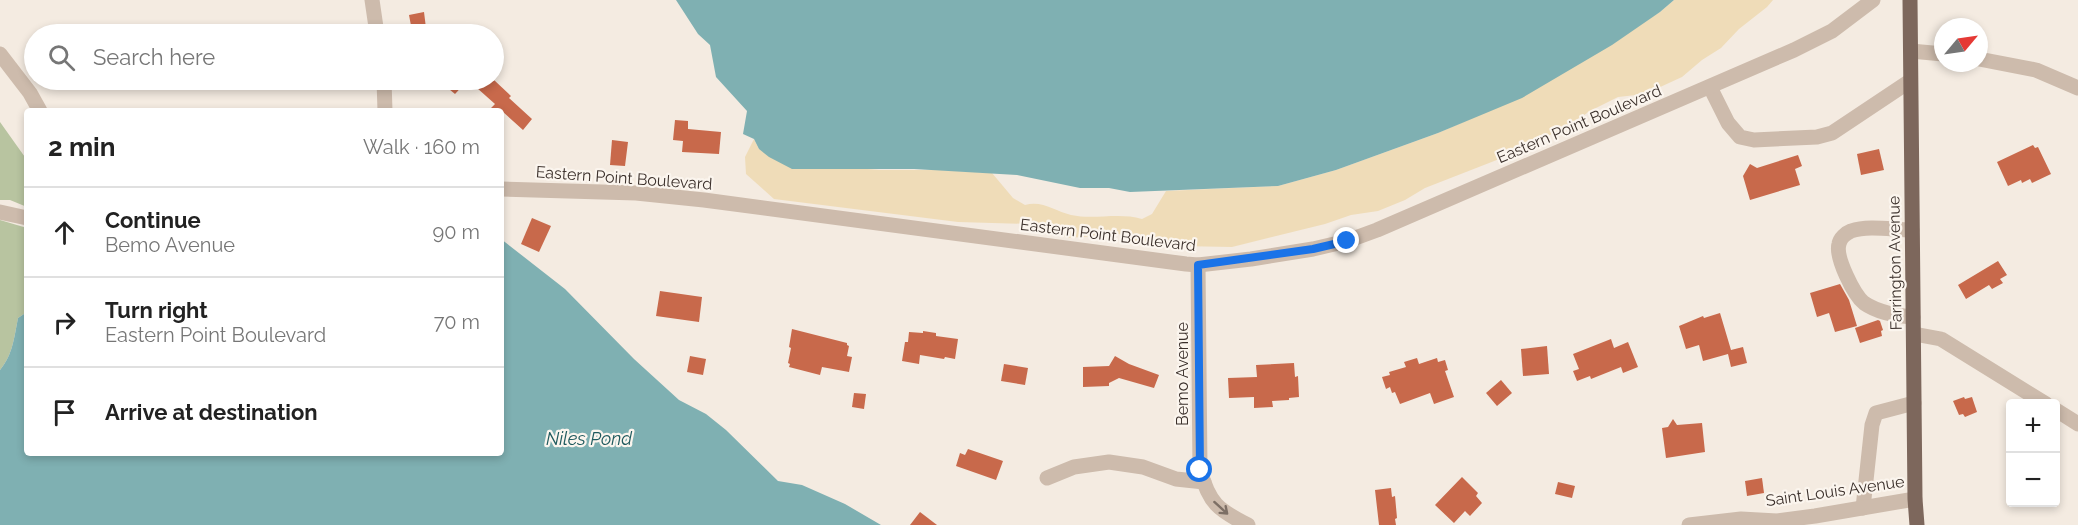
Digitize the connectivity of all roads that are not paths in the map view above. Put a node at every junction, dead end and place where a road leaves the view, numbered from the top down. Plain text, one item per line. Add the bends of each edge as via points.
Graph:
1 (372, 0) edge
2 (1873, 0) edge
3 (1910, 0) edge
4 (376, 24) edge
5 (1911, 51) junction
6 (1934, 53) edge
7 (0, 54) edge
8 (1988, 61) edge
9 (1910, 81) junction
10 (24, 85) edge
11 (1710, 87) junction
12 (2078, 88) edge
13 (28, 90) edge
14 (384, 90) edge
15 (38, 108) edge
16 (385, 108) edge
17 (504, 189) edge
18 (0, 212) edge
19 (24, 217) edge
20 (1912, 230) junction
21 (1198, 265) junction
22 (1913, 317) junction
23 (1914, 334) junction
24 (2038, 399) edge
25 (1914, 402) junction
26 (2060, 413) edge
27 (2078, 424) edge
28 (1047, 478) dead end
29 (1204, 482) junction
30 (1915, 499) junction
31 (1863, 508) junction
32 (1777, 523) edge
33 (1248, 525) edge
34 (1689, 525) edge
35 (1917, 525) edge

1 - 4 street
2 - 11 street, Eastern Point Boulevard via 1824,35
3 - 5 main road, Farrington Avenue
5 - 6 street
5 - 9 main road, Farrington Avenue
7 - 10 street
8 - 12 street via 2036,70
9 - 11 street via 1832,133 1754,140 1740,137 1728,123
9 - 20 main road, Farrington Avenue
11 - 21 street, Eastern Point Boulevard via 1367,234 1313,249
13 - 15 street
14 - 16 street
17 - 21 street, Eastern Point Boulevard via 636,193 704,200
18 - 19 street
20 - 22 main road, Farrington Avenue
20 - 22 street via 1850,231 1842,237 1838,252 1857,296 1866,304
21 - 29 street, Bemo Avenue via 1200,470
22 - 23 main road, Farrington Avenue
23 - 24 street via 1941,339
23 - 25 main road, Farrington Avenue
25 - 30 main road, Farrington Avenue
25 - 31 street via 1876,413
26 - 27 street
28 - 29 street via 1074,467 1110,462
29 -> 33 street via 1206,492 1220,510
30 - 31 street, Saint Louis Avenue
30 - 35 main road, Farrington Avenue
31 - 32 street, Saint Louis Avenue
32 - 34 street, Saint Louis Avenue via 1741,519

